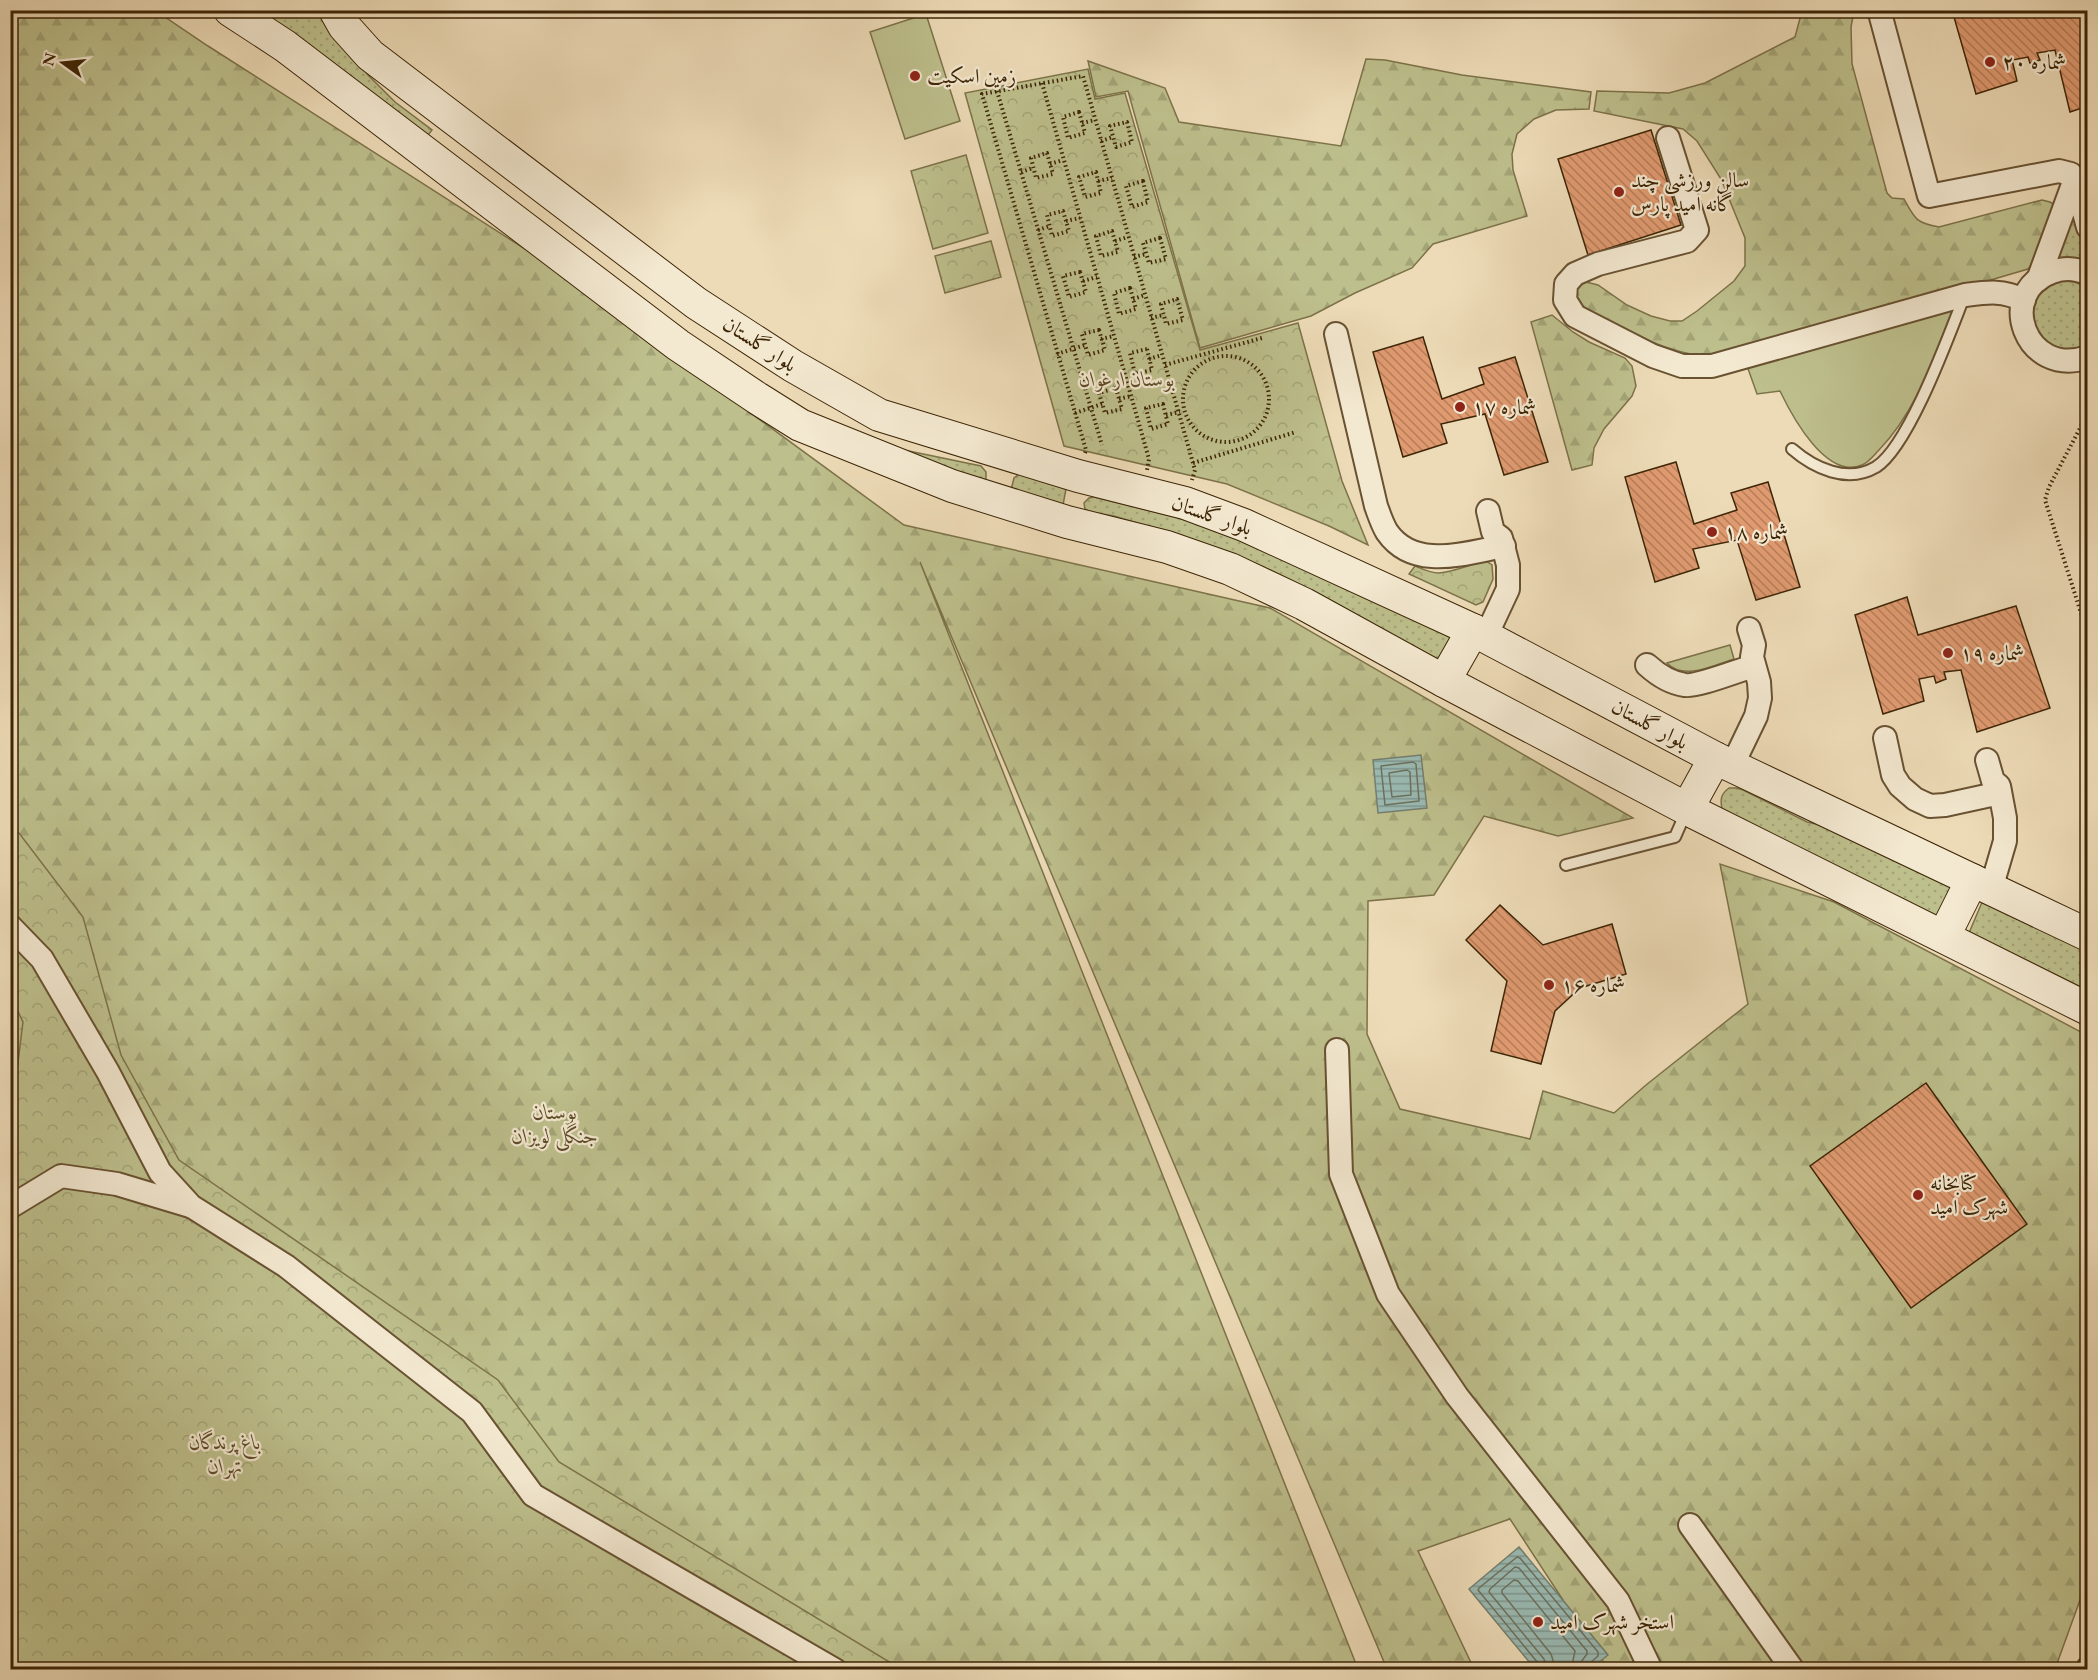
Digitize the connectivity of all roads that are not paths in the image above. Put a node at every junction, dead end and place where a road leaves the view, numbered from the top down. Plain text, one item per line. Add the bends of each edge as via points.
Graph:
1 (230, 10) edge
2 (335, 10) edge
3 (1881, 17) dead end
4 (455, 120) junction
5 (1668, 138) dead end
6 (423, 150) junction
7 (2075, 179) junction
8 (2088, 227) edge
9 (2088, 274) edge
10 (2038, 280) junction
11 (1965, 295) junction
12 (2024, 300) junction
13 (1336, 334) dead end
14 (2088, 357) edge
15 (1792, 449) dead end
16 (1078, 476) junction
17 (1495, 508) dead end
18 (1067, 522) junction
19 (1503, 542) junction
20 (1742, 632) dead end
21 (1479, 633) junction
22 (1753, 661) junction
23 (1647, 665) dead end
24 (1444, 681) junction
25 (1885, 738) dead end
26 (1993, 759) dead end
27 (1723, 762) junction
28 (2000, 790) junction
29 (1687, 809) junction
30 (1566, 865) dead end
31 (1981, 884) junction
32 (10, 926) edge
33 (2088, 935) edge
34 (1944, 936) junction
35 (2088, 1009) edge
36 (1337, 1050) dead end
37 (191, 1206) junction
38 (10, 1207) edge
39 (1690, 1525) dead end
40 (835, 1670) edge
41 (1651, 1670) edge
42 (1793, 1670) edge

1 - 6 main road via 285,46
2 - 4 main road, بلوار گلستان via 370,55
3 - 7 street via 1929,196 2059,171
4 - 6 main road
4 - 16 main road, بلوار گلستان via 696,303 812,377 879,415
5 - 11 street via 1697,230 1687,241 1598,264 1575,274 1566,284 1565,300 1575,316 1593,326 1682,366 1712,366
6 - 18 main road via 678,345 800,424 952,486
7 - 8 street
7 - 10 street
9 - 10 street via 2060,270
10 - 12 street
11 - 12 street via 1997,291
11 - 15 lane via 1904,433 1876,466 1859,473 1838,473 1820,469
12 - 14 street via 2026,335 2041,353 2064,361
13 - 19 street via 1376,506 1388,532 1406,549 1426,557
16 - 18 main road
16 - 21 main road, بلوار گلستان via 1185,503 1244,525
17 - 19 street via 1493,532
18 - 24 main road via 1167,547 1230,569 1304,604
19 - 21 street via 1508,589
20 - 22 street via 1754,645
21 - 24 main road
21 - 27 main road, بلوار گلستان
22 - 23 street via 1688,686 1659,676
22 - 27 street via 1760,698 1756,716
24 - 29 main road
25 - 28 street via 1893,775 1915,800 1930,806 1945,805
26 - 28 street via 1993,780
27 - 29 main road
27 - 31 main road, بلوار گلستان
28 - 31 street via 2006,819 2005,841
29 - 30 lane via 1675,837
29 - 34 main road
31 - 33 main road, بلوار گلستان
31 - 34 main road
32 - 37 street via 42,959 160,1172
34 - 35 main road
36 - 41 street via 1341,1174 1388,1294 1457,1396 1618,1601
37 - 38 street via 117,1184 61,1176
37 - 40 street via 286,1266 472,1412 533,1495
39 - 42 street

